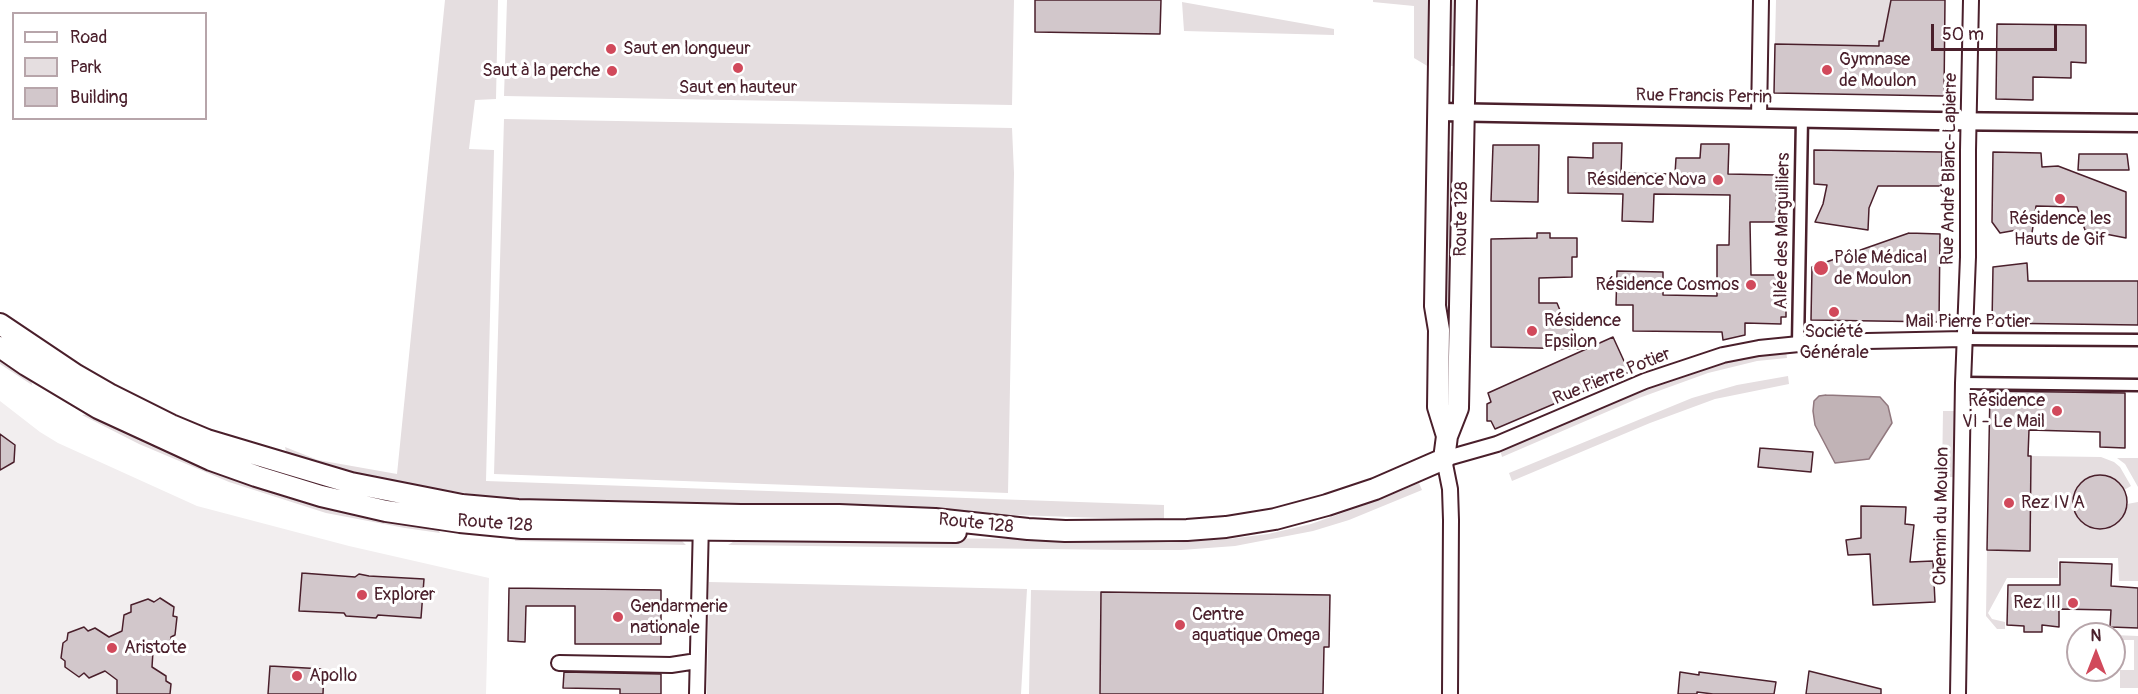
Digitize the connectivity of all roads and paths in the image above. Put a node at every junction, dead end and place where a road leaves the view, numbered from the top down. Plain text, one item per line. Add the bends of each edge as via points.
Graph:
1 (1440, 0) edge
2 (1466, 0) edge
3 (1761, 0) edge
4 (1971, 0) edge
5 (1440, 112) junction
6 (1465, 112) junction
7 (1760, 118) junction
8 (1802, 118) junction
9 (1968, 122) junction
10 (2138, 123) edge
11 (0, 324) edge
12 (1964, 339) junction
13 (2138, 340) edge
14 (1798, 344) junction
15 (0, 347) edge
16 (1963, 383) junction
17 (2138, 385) edge
18 (1447, 436) junction
19 (1444, 459) junction
20 (701, 522) junction
21 (697, 662) junction
22 (559, 663) dead end
23 (697, 694) edge
24 (1450, 694) edge
25 (1958, 694) edge

1 - 5 main road, Route 128
2 - 6 main road, Route 128
3 - 7 street
4 - 9 street, Rue André Blanc-Lapierre
5 - 6 street, Rue Francis Perrin
5 - 18 main road, Route 128 via 1435,306 1439,330 1438,407
6 - 7 street, Rue Francis Perrin
6 - 18 main road, Route 128 via 1458,408
7 - 8 street, Rue Francis Perrin
8 - 9 street, Rue Francis Perrin
8 - 14 street, Allée des Marguilliers
9 - 10 street, Rue Francis Perrin
9 - 12 street, Rue André Blanc-Lapierre
11 - 20 main road, Route 128 via 76,375 171,425 207,440 351,483 462,505
12 - 13 street, Mail Pierre Potier
12 - 14 street, Mail Pierre Potier
12 - 16 street, Chemin du Moulon
14 - 19 street, Rue Pierre Potier via 1759,348 1701,362 1645,381 1497,444
15 - 20 main road, Route 128 via 78,397 153,434 247,473 321,496 386,511 499,526
16 - 17 street
16 - 25 street, Chemin du Moulon
18 - 19 main road, Route 128
19 - 20 main road, Route 128 via 1327,505 1226,527 1065,531 838,514
19 - 24 street via 1451,520
20 - 21 street
21 - 22 street
21 - 23 street

